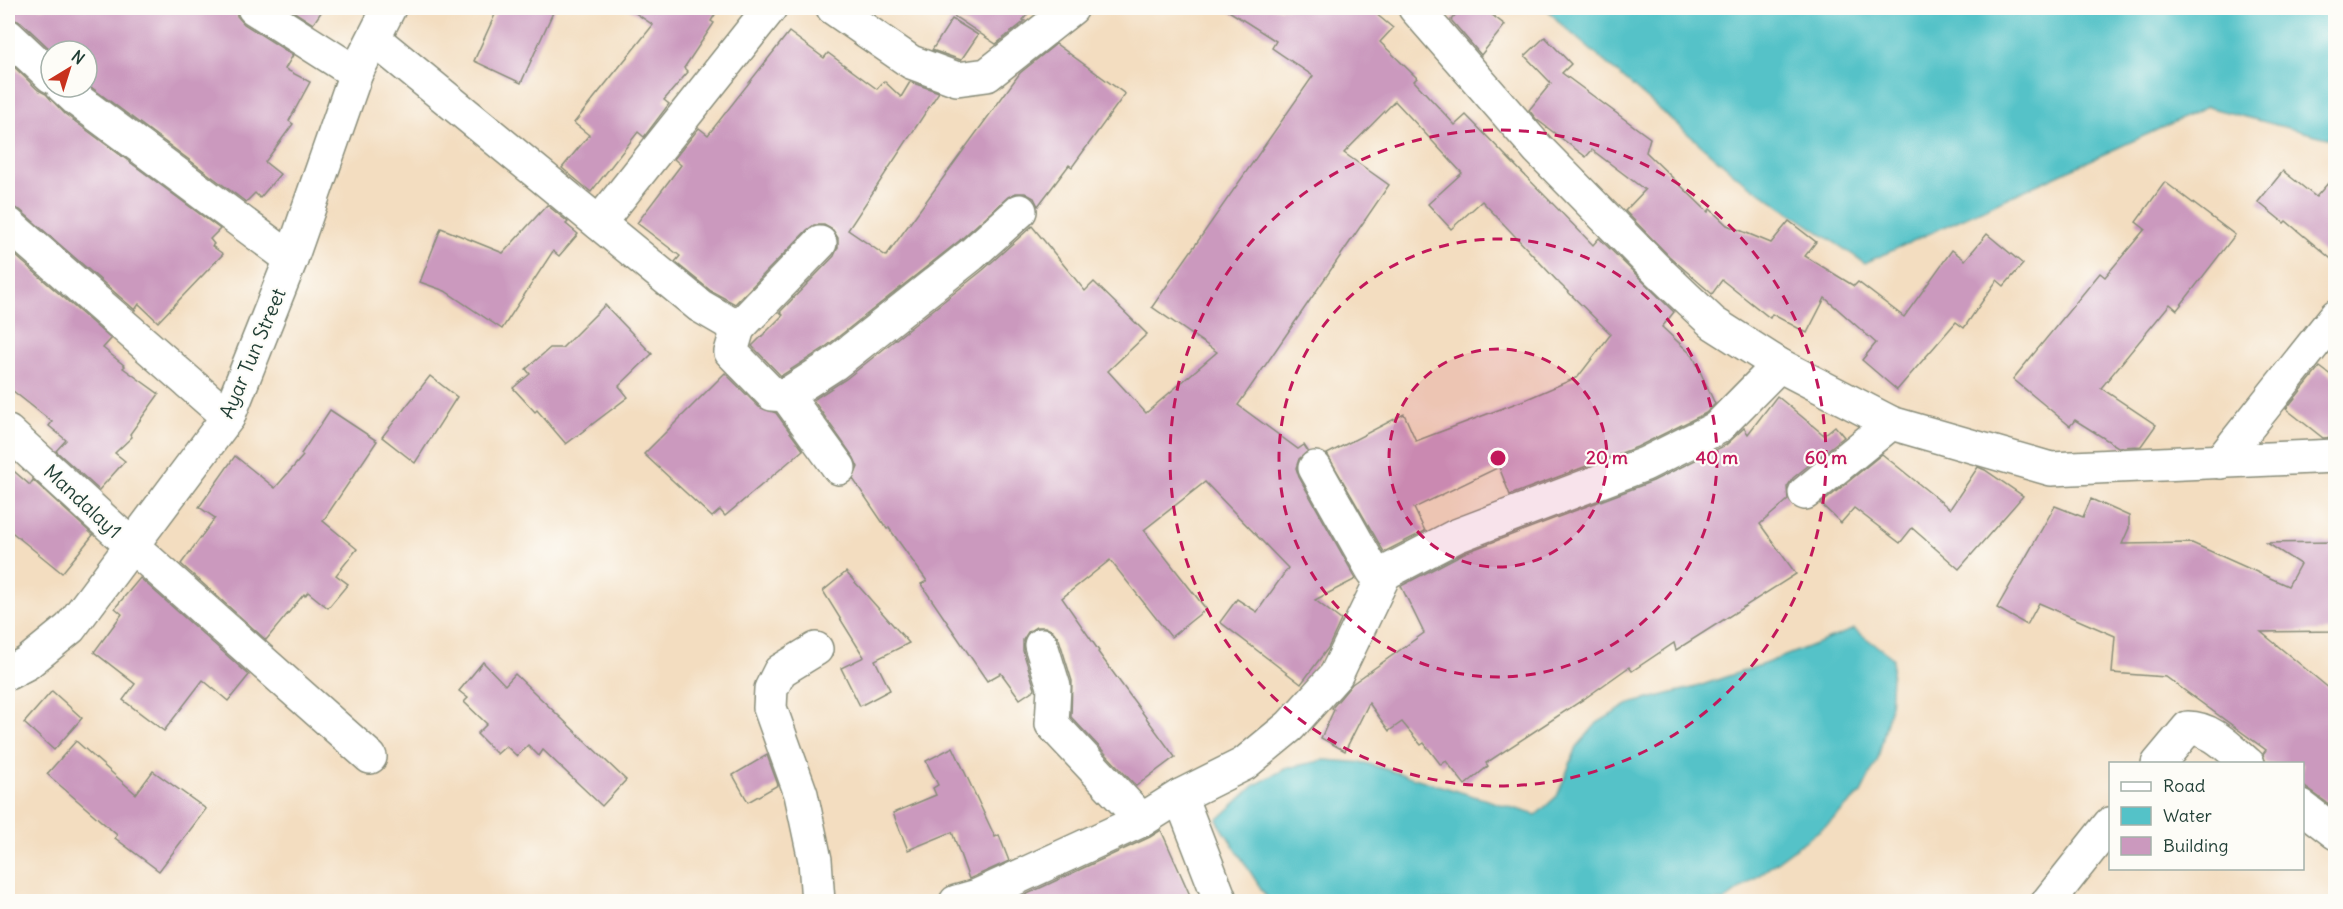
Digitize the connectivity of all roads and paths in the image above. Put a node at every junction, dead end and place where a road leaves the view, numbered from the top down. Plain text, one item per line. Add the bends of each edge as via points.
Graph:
1 (254, 8) edge
2 (389, 8) edge
3 (770, 8) edge
4 (833, 8) edge
5 (1072, 8) edge
6 (1415, 8) edge
7 (8, 36) edge
8 (374, 39) junction
9 (39, 65) edge
10 (357, 73) junction
11 (76, 99) edge
12 (1020, 212) dead end
13 (599, 223) junction
14 (8, 224) edge
15 (820, 243) dead end
16 (291, 259) junction
17 (2336, 316) edge
18 (738, 328) junction
19 (1779, 365) junction
20 (786, 395) junction
21 (228, 417) junction
22 (1891, 423) junction
23 (8, 432) edge
24 (2336, 456) edge
25 (2220, 462) junction
26 (839, 468) dead end
27 (1315, 468) dead end
28 (1805, 493) dead end
29 (131, 545) junction
30 (1385, 573) junction
31 (1041, 645) dead end
32 (816, 649) dead end
33 (14, 661) edge
34 (8, 692) edge
35 (370, 758) dead end
36 (2160, 762) edge
37 (2246, 762) edge
38 (1180, 796) junction
39 (2304, 809) edge
40 (1142, 820) junction
41 (2109, 825) edge
42 (2336, 833) edge
43 (818, 902) edge
44 (956, 902) edge
45 (1221, 902) edge
46 (2048, 902) edge

1 - 10 street
2 - 8 street, Ayar Tun Street
3 - 13 street
4 - 5 street via 911,62 957,79 987,75
6 - 19 street via 1539,149 1656,269 1713,323
7 - 9 street
8 - 10 street, Ayar Tun Street
8 - 13 street
10 - 16 street, Ayar Tun Street
11 - 16 street
12 - 20 street via 834,364
13 - 18 street via 700,306
14 - 21 street
15 - 18 street
16 - 21 street, Ayar Tun Street
17 - 25 street
18 - 20 street via 731,352 772,394
19 - 22 street
19 - 30 street via 1717,428 1645,464 1456,536
20 - 26 street
21 - 29 street, Ayar Tun Street
22 - 25 street via 2051,469
22 - 28 street
23 - 29 street, Mandalay1
24 - 25 street
27 - 30 street via 1373,570
29 - 33 street, Ayar Tun Street via 70,628
29 - 35 street, Mandalay1
30 - 38 street via 1336,675 1290,726 1245,764
31 - 40 street via 1054,687 1052,724
32 - 43 street via 780,671 771,689 770,708 801,794 815,860
33 - 34 street, Ayar Tun Street
36 - 37 street via 2188,728 2200,728
38 - 40 street
38 - 45 street
39 - 42 street
40 - 44 street
41 - 46 street

